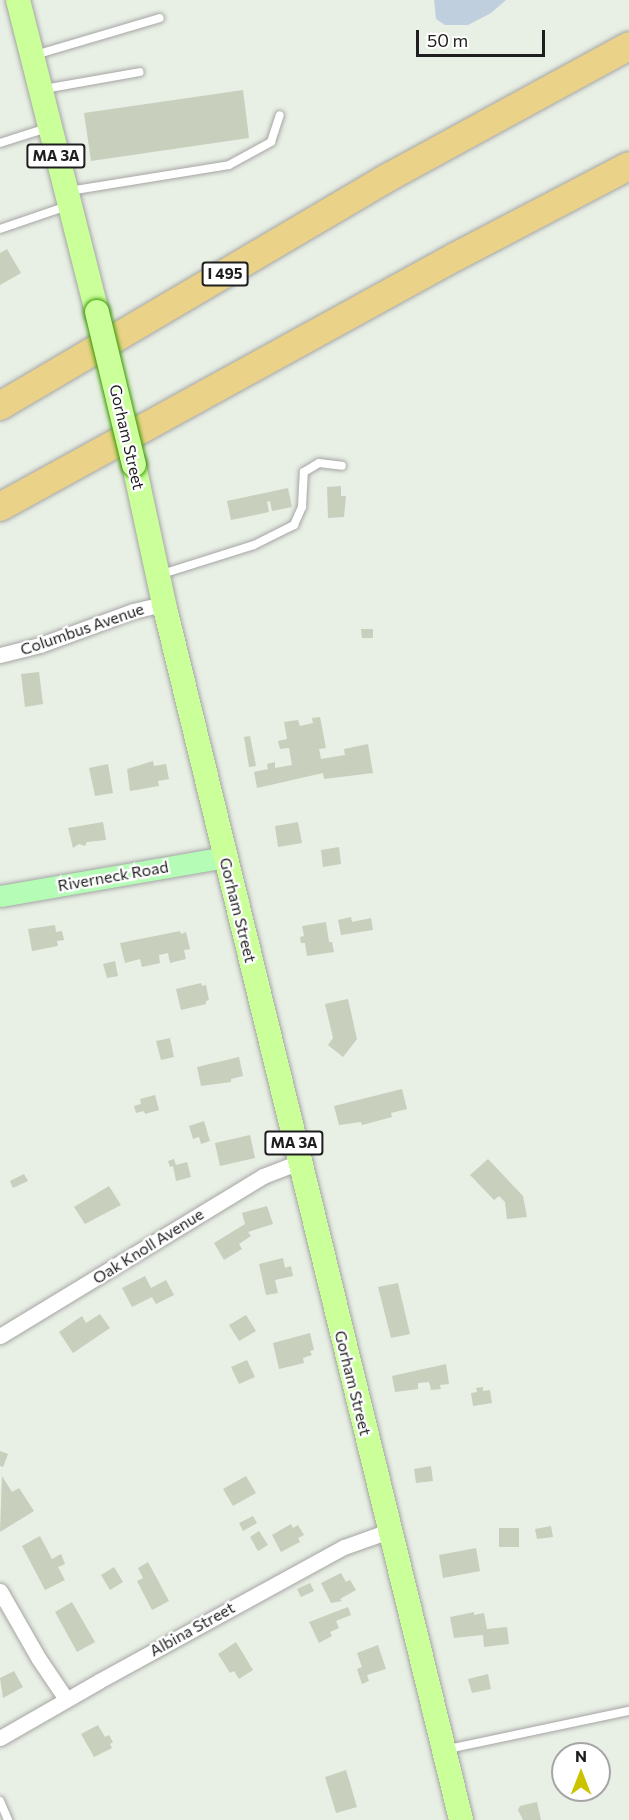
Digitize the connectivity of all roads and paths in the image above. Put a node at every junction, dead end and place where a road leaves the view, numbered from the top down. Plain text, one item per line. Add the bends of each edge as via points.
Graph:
1 (18, 0) edge
2 (160, 18) dead end
3 (629, 46) edge
4 (31, 56) junction
5 (140, 72) dead end
6 (40, 90) junction
7 (280, 114) dead end
8 (49, 128) junction
9 (0, 143) edge
10 (629, 166) edge
11 (66, 198) junction
12 (0, 229) edge
13 (0, 406) edge
14 (342, 466) dead end
15 (0, 507) edge
16 (158, 576) junction
17 (164, 603) junction
18 (0, 655) edge
19 (225, 857) junction
20 (0, 896) edge
21 (299, 1162) junction
22 (0, 1336) edge
23 (390, 1531) junction
24 (0, 1591) edge
25 (66, 1699) junction
26 (629, 1711) edge
27 (0, 1738) edge
28 (443, 1750) junction
29 (0, 1802) edge
30 (8, 1820) edge
31 (461, 1820) edge

1 - 4 main road, Gorham Street / MA 3A
2 - 4 lane
3 - 13 highway, I 495 via 390,177
4 - 6 main road, Gorham Street / MA 3A
5 - 6 lane
6 - 8 main road, Gorham Street / MA 3A
7 - 11 lane via 271,142 229,165
8 - 9 lane
8 - 11 main road, Gorham Street / MA 3A
10 - 15 highway
11 - 12 lane
11 - 16 main road, Gorham Street / MA 3A, bridge via 97,312
14 - 16 lane via 319,463 304,472 302,507 294,525 254,545
16 - 17 main road, Gorham Street / MA 3A
17 - 18 street, Columbus Avenue
17 - 19 main road, Gorham Street / MA 3A
19 - 20 main road, Riverneck Road
19 - 21 main road, Gorham Street / MA 3A
21 - 22 street, Oak Knoll Avenue via 253,1181
21 - 23 main road, Gorham Street / MA 3A
23 - 25 street, Albina Street via 344,1547
23 - 28 main road, Gorham Street / MA 3A
24 - 25 street
25 - 27 street, Albina Street
26 - 28 lane
28 - 31 main road, Gorham Street / MA 3A
29 - 30 lane

